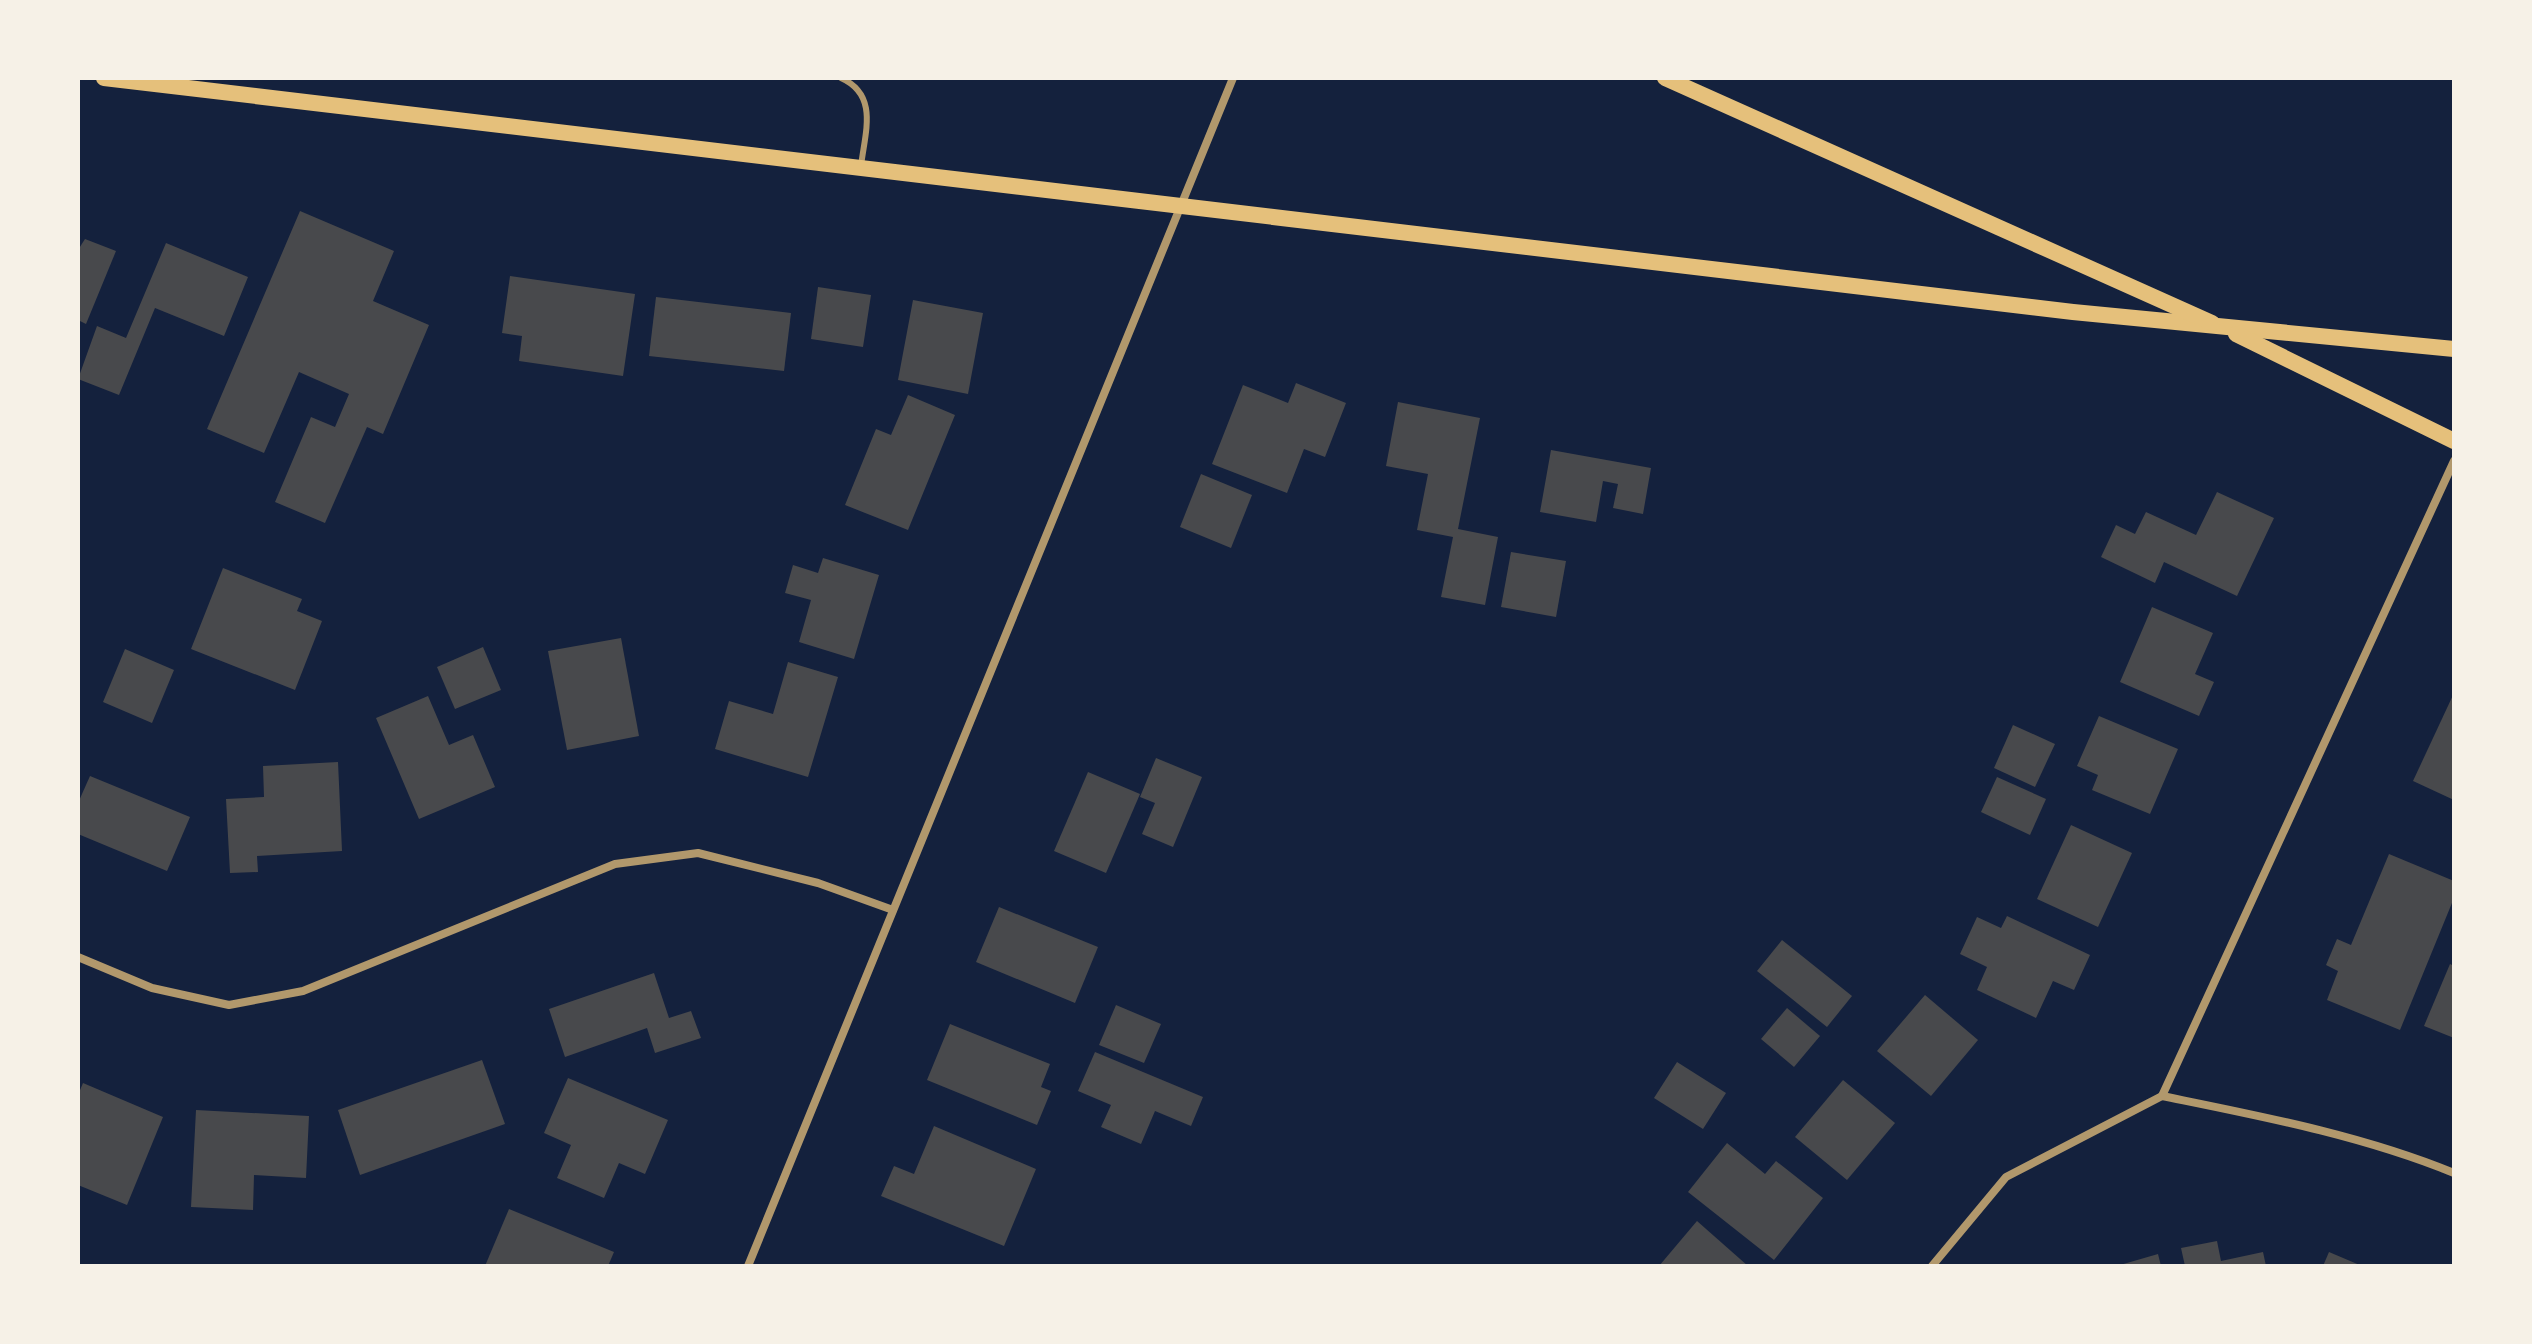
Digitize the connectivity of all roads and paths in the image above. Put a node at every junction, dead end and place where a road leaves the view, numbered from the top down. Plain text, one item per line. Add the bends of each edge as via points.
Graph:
1 (104, 78) edge
2 (841, 78) edge
3 (1233, 78) edge
4 (1665, 78) edge
5 (219, 84) edge
6 (861, 166) junction
7 (1182, 205) junction
8 (2226, 329) junction
9 (2454, 349) edge
10 (2454, 441) edge
11 (2454, 461) edge
12 (893, 910) junction
13 (78, 957) edge
14 (2162, 1096) junction
15 (2454, 1173) edge
16 (748, 1266) edge
17 (1932, 1266) edge

1 - 5 main road
2 - 6 lane via 865,98 869,111
3 - 7 street
4 - 8 main road
5 - 6 main road
6 - 7 main road
7 - 8 main road
7 - 12 street
8 - 9 main road
8 - 10 main road
11 - 14 street
12 - 13 street via 818,883 698,853 615,864 303,991 229,1005 152,988
12 - 16 street
14 - 15 street via 2288,1122
14 - 17 street via 2006,1177

